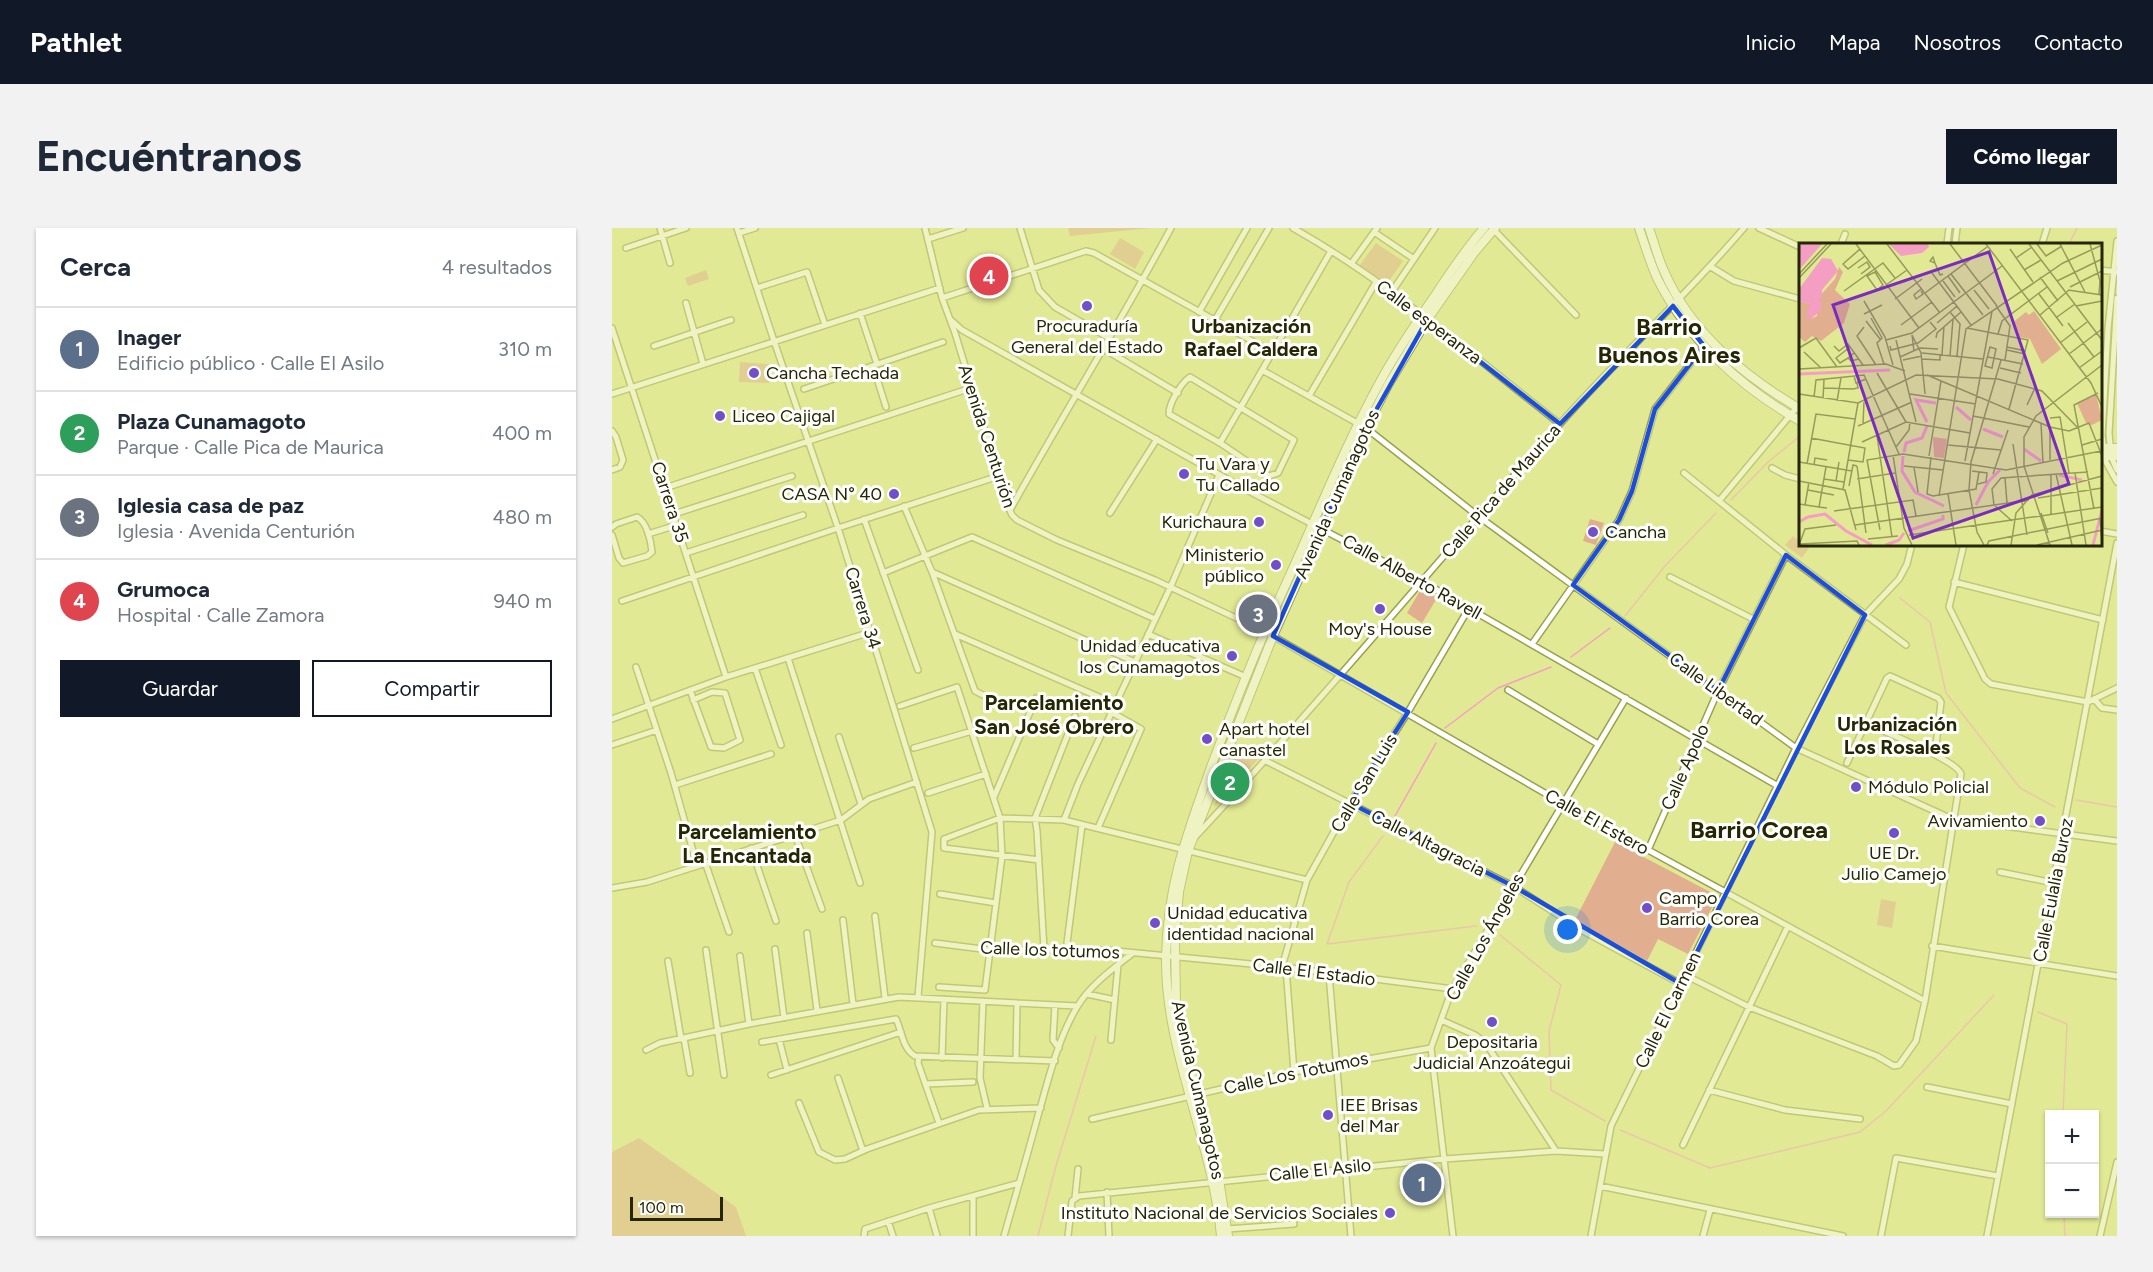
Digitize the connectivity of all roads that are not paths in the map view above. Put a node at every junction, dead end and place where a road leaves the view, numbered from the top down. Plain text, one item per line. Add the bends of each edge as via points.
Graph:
1 (660, 228) edge
2 (686, 228) edge
3 (755, 228) edge
4 (925, 228) edge
5 (963, 228) edge
6 (1020, 228) edge
7 (1171, 228) edge
8 (1247, 228) edge
9 (1269, 228) edge
10 (1293, 228) edge
11 (1435, 228) edge
12 (1484, 228) edge
13 (1639, 228) edge
14 (1649, 228) edge
15 (1744, 228) edge
16 (1759, 228) edge
17 (1949, 228) edge
18 (1957, 228) edge
19 (2047, 228) edge
20 (1495, 229) edge
21 (1376, 230) edge
22 (738, 231) edge
23 (1845, 234) dead end
24 (662, 235) junction
25 (928, 239) junction
26 (2117, 242) edge
27 (1841, 243) edge
28 (1947, 243) edge
29 (1955, 243) edge
30 (2042, 243) edge
31 (1799, 247) edge
32 (626, 248) dead end
33 (1331, 251) junction
34 (1414, 259) junction
35 (670, 263) dead end
36 (1351, 264) junction
37 (1711, 267) junction
38 (1032, 268) junction
39 (2115, 272) edge
40 (1143, 280) junction
41 (1376, 282) junction
42 (756, 288) junction
43 (940, 288) junction
44 (1390, 293) junction
45 (942, 298) junction
46 (2117, 298) edge
47 (1680, 299) junction
48 (1799, 299) edge
49 (686, 303) dead end
50 (1674, 306) junction
51 (1199, 312) junction
52 (860, 313) junction
53 (1576, 315) dead end
54 (1424, 318) junction
55 (731, 320) dead end
56 (951, 320) junction
57 (1215, 320) junction
58 (825, 325) junction
59 (612, 328) edge
60 (694, 332) junction
61 (1109, 338) junction
62 (774, 341) junction
63 (943, 342) dead end
64 (654, 346) dead end
65 (1704, 346) junction
66 (1104, 349) junction
67 (1272, 352) junction
68 (2109, 355) edge
69 (703, 364) junction
70 (875, 365) junction
71 (1262, 370) junction
72 (632, 388) junction
73 (971, 388) junction
74 (804, 389) dead end
75 (1178, 393) junction
76 (612, 394) edge
77 (1075, 394) junction
78 (1309, 396) junction
79 (886, 407) dead end
80 (1241, 407) junction
81 (1798, 408) edge
82 (1791, 415) junction
83 (1799, 420) edge
84 (1560, 424) junction
85 (1362, 426) junction
86 (612, 431) edge
87 (1157, 439) junction
88 (808, 441) junction
89 (1220, 443) junction
90 (2108, 452) edge
91 (1772, 468) dead end
92 (612, 470) edge
93 (2117, 470) edge
94 (1684, 473) dead end
95 (1219, 475) junction
96 (792, 476) dead end
97 (999, 476) junction
98 (1799, 479) edge
99 (2117, 482) edge
100 (665, 488) junction
101 (1719, 501) junction
102 (904, 506) junction
103 (1010, 510) junction
104 (1110, 513) dead end
105 (674, 514) junction
106 (803, 515) dead end
107 (1478, 516) junction
108 (864, 519) junction
109 (1313, 524) junction
110 (677, 525) junction
111 (612, 527) edge
112 (838, 528) junction
113 (1322, 528) junction
114 (2102, 531) edge
115 (648, 534) junction
116 (2117, 534) edge
117 (612, 535) edge
118 (2117, 543) edge
119 (1912, 546) edge
120 (1963, 546) edge
121 (614, 547) edge
122 (686, 553) junction
123 (1786, 555) junction
124 (925, 556) junction
125 (932, 572) junction
126 (883, 573) junction
127 (694, 576) junction
128 (1670, 577) dead end
129 (1423, 582) junction
130 (1954, 582) junction
131 (1573, 585) junction
132 (1170, 588) junction
133 (622, 601) dead end
134 (1469, 608) junction
135 (1865, 615) junction
136 (1155, 619) junction
137 (1754, 619) junction
138 (2103, 620) junction
139 (870, 632) junction
140 (1264, 632) junction
141 (955, 634) junction
142 (1148, 634) junction
143 (1273, 636) junction
144 (1532, 644) junction
145 (1906, 645) dead end
146 (788, 658) junction
147 (1135, 662) junction
148 (636, 667) dead end
149 (755, 668) junction
150 (918, 670) dead end
151 (1246, 676) junction
152 (1341, 676) junction
153 (726, 677) junction
154 (2117, 688) edge
155 (690, 690) junction
156 (1508, 690) dead end
157 (1719, 691) junction
158 (1036, 698) dead end
159 (1626, 698) junction
160 (2094, 699) junction
161 (693, 700) junction
162 (2088, 702) junction
163 (1003, 705) dead end
164 (1115, 705) junction
165 (649, 706) junction
166 (900, 706) dead end
167 (2117, 710) edge
168 (1111, 712) junction
169 (1408, 712) junction
170 (1075, 716) dead end
171 (612, 719) edge
172 (1866, 723) junction
173 (657, 730) junction
174 (972, 731) junction
175 (839, 737) dead end
176 (1697, 739) junction
177 (1598, 744) junction
178 (612, 745) edge
179 (781, 745) dead end
180 (914, 748) dead end
181 (1796, 748) junction
182 (771, 754) dead end
183 (1935, 754) junction
184 (1266, 761) junction
185 (1847, 763) dead end
186 (986, 774) junction
187 (916, 782) junction
188 (675, 785) junction
189 (1778, 786) junction
190 (928, 793) dead end
191 (994, 797) junction
192 (1350, 803) junction
193 (1563, 803) junction
194 (861, 804) junction
195 (1000, 818) junction
196 (1035, 818) junction
197 (1952, 819) junction
198 (841, 820) junction
199 (1064, 820) junction
200 (1082, 825) junction
201 (1098, 828) junction
202 (2064, 834) junction
203 (795, 835) junction
204 (1192, 840) junction
205 (2117, 841) edge
206 (751, 848) junction
207 (1185, 850) junction
208 (1648, 850) junction
209 (1002, 856) junction
210 (1039, 860) junction
211 (705, 862) junction
212 (697, 865) junction
213 (2000, 872) dead end
214 (1307, 880) junction
215 (860, 883) dead end
216 (2054, 883) junction
217 (1513, 886) junction
218 (612, 888) edge
219 (1726, 892) junction
220 (940, 894) dead end
221 (996, 903) junction
222 (822, 909) dead end
223 (875, 916) dead end
224 (843, 920) dead end
225 (776, 921) dead end
226 (1788, 926) junction
227 (729, 932) dead end
228 (807, 933) dead end
229 (935, 943) dead end
230 (1067, 943) dead end
231 (1932, 946) junction
232 (1044, 949) junction
233 (706, 950) dead end
234 (775, 950) dead end
235 (990, 950) junction
236 (1133, 953) junction
237 (740, 956) dead end
238 (1166, 956) junction
239 (1175, 956) junction
240 (668, 961) dead end
241 (2039, 964) junction
242 (1118, 965) junction
243 (1284, 968) junction
244 (1329, 974) junction
245 (1685, 975) junction
246 (2117, 976) edge
247 (1681, 984) junction
248 (939, 987) dead end
249 (1453, 989) junction
250 (1087, 994) junction
251 (918, 997) junction
252 (885, 998) junction
253 (944, 999) junction
254 (1115, 1000) junction
255 (983, 1001) junction
256 (1925, 1001) junction
257 (1017, 1003) junction
258 (853, 1004) junction
259 (1055, 1005) junction
260 (1077, 1006) junction
261 (1749, 1007) junction
262 (817, 1010) junction
263 (784, 1018) junction
264 (1441, 1020) junction
265 (749, 1024) junction
266 (718, 1030) junction
267 (901, 1032) junction
268 (683, 1039) junction
269 (779, 1039) junction
270 (1111, 1040) dead end
271 (762, 1042) dead end
272 (1059, 1048) junction
273 (1431, 1048) junction
274 (646, 1050) dead end
275 (919, 1057) junction
276 (942, 1058) junction
277 (980, 1059) junction
278 (1016, 1060) junction
279 (1055, 1061) junction
280 (1337, 1063) junction
281 (787, 1070) junction
282 (1294, 1072) junction
283 (690, 1073) dead end
284 (724, 1075) dead end
285 (771, 1075) dead end
286 (838, 1078) dead end
287 (973, 1082) dead end
288 (926, 1084) junction
289 (1927, 1087) dead end
290 (1709, 1090) junction
291 (1193, 1095) junction
292 (800, 1103) dead end
293 (2012, 1104) junction
294 (987, 1108) junction
295 (1041, 1108) junction
296 (1092, 1119) dead end
297 (1860, 1119) dead end
298 (939, 1123) junction
299 (1683, 1145) dead end
300 (863, 1151) junction
301 (1556, 1151) junction
302 (1605, 1154) junction
303 (1444, 1159) junction
304 (2117, 1162) edge
305 (1346, 1168) junction
306 (1078, 1169) dead end
307 (1998, 1176) junction
308 (1216, 1181) junction
309 (1018, 1183) junction
310 (1600, 1186) junction
311 (1107, 1192) junction
312 (973, 1196) junction
313 (1075, 1198) junction
314 (929, 1208) junction
315 (1710, 1210) junction
316 (888, 1221) junction
317 (1294, 1224) dead end
318 (1227, 1232) edge
319 (864, 1236) edge
320 (893, 1236) edge
321 (938, 1236) edge
322 (973, 1236) edge
323 (1004, 1236) edge
324 (1068, 1236) edge
325 (1109, 1236) edge
326 (1221, 1236) edge
327 (1351, 1236) edge
328 (1453, 1236) edge
329 (1591, 1236) edge
330 (1703, 1236) edge
331 (1843, 1236) edge
332 (1881, 1236) edge
333 (1987, 1236) edge
334 (2100, 1236) edge

1 - 24 street
2 - 24 street
3 - 22 street
4 - 25 street, Avenida Centurión
5 - 25 street
6 - 38 street
7 - 40 street
8 - 51 street
9 - 57 street
10 - 33 street, Calle esperanza
11 - 34 street
12 - 54 street, Avenida Cumanagotos via 1468,246
13 - 50 street via 1658,280
14 - 47 street via 1664,272
15 - 37 street, Calle Pica de Maurica
16 - 31 street
17 - 28 street
18 - 29 street
19 - 30 street
20 - 53 street
20 - 54 street, Avenida Cumanagotos
21 - 34 street
21 - 36 street
22 - 42 street, Carrera 34
23 - 27 street
24 - 32 street
24 - 35 street
25 - 43 street, Avenida Centurión
26 - 39 street
33 - 36 street, Calle esperanza
33 - 67 street
34 - 44 street
36 - 41 street, Calle esperanza
37 - 47 street, Calle Pica de Maurica
37 - 48 street via 1734,281
38 - 40 street via 1086,251
38 - 45 street
38 - 61 street via 1039,290 1055,307
39 - 68 street
40 - 51 street
40 - 61 street
41 - 44 street, Calle esperanza
41 - 78 street
42 - 58 street via 807,272
42 - 62 street, Carrera 34
43 - 45 street, Avenida Centurión
43 - 52 street
44 - 54 street, Calle esperanza
45 - 56 street, Avenida Centurión
46 - 68 street
47 - 50 street, Calle Pica de Maurica
47 - 81 street via 1709,339 1737,366
49 - 60 street
50 - 65 street
50 - 84 street, Calle Pica de Maurica
51 - 57 street
52 - 58 street
52 - 70 street
54 - 84 street, Calle esperanza
54 - 85 street, Avenida Cumanagotos
55 - 60 street
56 - 73 street, Avenida Centurión
56 - 77 street, Calle Alberto Ravell
57 - 67 street
58 - 62 street
59 - 72 street, Carrera 35
60 - 64 street
60 - 69 street
61 - 66 street
62 - 69 street
62 - 88 street, Carrera 34
63 - 70 street
65 - 82 street via 1755,393
65 - 131 street via 1656,409 1632,491 1619,520
66 - 75 street
66 - 77 street
67 - 71 street
68 - 90 street
69 - 72 street
70 - 74 street
70 - 79 street
71 - 78 street, Calle Libertad
71 - 80 street
72 - 76 street
72 - 100 street, Carrera 35
73 - 88 street
73 - 97 street, Avenida Centurión
75 - 80 street via 1190,377
75 - 89 street via 1169,414
77 - 87 street, Calle Alberto Ravell
77 - 103 street
78 - 85 street, Calle Libertad
80 - 89 street
80 - 89 street via 1294,440 1278,473 1269,476
81 - 82 street
82 - 83 street
82 - 101 street
84 - 107 street, Calle Pica de Maurica
85 - 107 street, Calle Libertad
85 - 109 street, Avenida Cumanagotos
85 - 113 street, Avenida Cumanagotos
86 - 92 street via 623,460 621,466
87 - 95 street, Calle Alberto Ravell
87 - 104 street
88 - 100 street
88 - 112 street, Carrera 34
90 - 93 street
90 - 99 street
91 - 98 street
94 - 101 street
95 - 109 street, Calle Alberto Ravell
95 - 132 street
96 - 105 street
97 - 102 street
97 - 103 street, Avenida Centurión
100 - 105 street, Carrera 35
101 - 123 street
102 - 108 street
102 - 124 street
103 - 132 street, Avenida Centurión via 1017,520 1033,528
105 - 110 street, Carrera 35
106 - 122 street
107 - 129 street, Calle Pica de Maurica
107 - 131 street, Calle Libertad
108 - 112 street
108 - 126 street
109 - 113 street, Calle Alberto Ravell
109 - 140 street, Avenida Cumanagotos
110 - 115 street
110 - 122 street, Carrera 35
111 - 115 street via 637,517
112 - 127 street
112 - 139 street, Carrera 34
113 - 129 street, Calle Alberto Ravell
113 - 143 street, Avenida Cumanagotos
114 - 116 street
115 - 121 street via 652,550 647,556 623,563
117 - 121 street
118 - 138 street, Calle Eulalia Buroz
119 - 135 street, Calle El Carmen via 1899,579
120 - 130 street
122 - 127 street, Carrera 35
123 - 135 street
123 - 137 street, Calle Apolo
124 - 125 street
124 - 126 street
124 - 136 street via 972,537
125 - 141 street
125 - 147 street
126 - 150 street
127 - 133 street
127 - 153 street, Carrera 35
128 - 137 street
129 - 134 street, Calle Alberto Ravell
129 - 152 street, Calle Pica de Maurica
130 - 138 street
130 - 162 street via 1949,607 1984,679 1991,684
131 - 144 street
131 - 157 street, Calle Libertad
132 - 136 street
132 - 140 street, Avenida Centurión
134 - 144 street, Calle Alberto Ravell
134 - 169 street, Calle San Luis
135 - 145 street
135 - 181 street, Calle El Carmen
136 - 142 street
137 - 157 street, Calle Apolo
138 - 162 street, Calle Eulalia Buroz
139 - 146 street
139 - 187 street, Carrera 34
140 - 143 street, Avenida Centurión
140 - 151 street, Avenida Cumanagotos
141 - 163 street via 975,691
141 - 164 street
142 - 147 street
142 - 151 street
143 - 152 street, Calle El Estero
143 - 204 street, Avenida Cumanagotos
144 - 159 street, Calle Alberto Ravell
146 - 149 street
146 - 198 street
147 - 164 street
148 - 165 street
149 - 153 street
149 - 179 street
151 - 207 street, Avenida Cumanagotos
152 - 169 street, Calle El Estero
152 - 184 street, Calle Pica de Maurica
153 - 155 street
154 - 160 street
155 - 161 street
155 - 165 street
156 - 177 street
157 - 176 street, Calle Apolo
157 - 181 street, Calle Libertad
158 - 191 street
159 - 176 street, Calle Alberto Ravell
159 - 177 street, Calle Los Ángeles
160 - 162 street
160 - 167 street via 2102,708
161 - 161 street via 711,747 724,748 740,740 725,693 712,692
162 - 202 street, Calle Eulalia Buroz
164 - 168 street
165 - 171 street
165 - 173 street
166 - 174 street via 957,687
168 - 199 street
168 - 201 street via 1141,729
169 - 192 street, Calle San Luis
169 - 193 street, Calle El Estero
170 - 196 street
172 - 183 street
172 - 183 street via 1887,678 1895,678 1941,702
172 - 185 street
173 - 178 street
173 - 188 street
174 - 180 street
174 - 186 street
175 - 194 street
176 - 189 street, Calle Alberto Ravell
176 - 208 street, Calle Apolo
177 - 193 street, Calle Los Ángeles
181 - 189 street, Calle El Carmen
181 - 197 street, Calle Libertad
182 - 188 street
183 - 197 street via 1960,770
184 - 192 street, Calle Altagracia
184 - 204 street, Calle Pica de Maurica
186 - 190 street
186 - 191 street
187 - 194 street
187 - 251 street, Carrera 34 via 932,832
188 - 212 street
189 - 219 street, Calle El Carmen
191 - 195 street
192 - 214 street, Calle San Luis
192 - 217 street, Calle Altagracia
193 - 208 street, Calle El Estero
193 - 217 street, Calle Los Ángeles
194 - 198 street
195 - 196 street
195 - 209 street
195 - 209 street via 944,837 943,847
196 - 199 street
196 - 210 street
197 - 202 street, Calle Libertad
197 - 231 street
198 - 203 street
198 - 215 street
199 - 200 street
200 - 201 street
200 - 230 street
201 - 207 street
202 - 205 street, Calle Libertad
202 - 216 street, Calle Eulalia Buroz
203 - 206 street
203 - 222 street
204 - 207 street, Avenida Cumanagotos
206 - 211 street
206 - 225 street
207 - 214 street
207 - 238 street, Avenida Cumanagotos via 1171,889
207 - 239 street, Avenida Cumanagotos
208 - 219 street, Calle El Estero
209 - 210 street
209 - 221 street
210 - 232 street
211 - 212 street
211 - 227 street
212 - 218 street via 647,882
213 - 216 street
214 - 243 street, Calle San Luis
216 - 241 street, Calle Eulalia Buroz
217 - 247 street, Calle Altagracia via 1583,931
217 - 249 street, Calle Los Ángeles
219 - 226 street, Calle El Estero
219 - 245 street, Calle El Carmen
220 - 221 street
221 - 235 street
223 - 252 street
224 - 258 street
226 - 256 street, Calle El Estero
226 - 261 street
228 - 262 street
229 - 235 street, Calle los totumos
231 - 241 street
231 - 256 street
232 - 235 street, Calle los totumos
232 - 236 street, Calle los totumos
233 - 266 street
234 - 263 street
235 - 248 street via 985,990
236 - 238 street, Calle los totumos
236 - 242 street
237 - 265 street
238 - 239 street, Calle los totumos
238 - 291 street, Avenida Cumanagotos via 1170,1013
239 - 243 street, Calle El Estadio
239 - 291 street, Avenida Cumanagotos via 1176,1004
240 - 268 street
241 - 246 street
241 - 293 street, Calle Eulalia Buroz
242 - 250 street
242 - 254 street
243 - 244 street, Calle El Estadio
243 - 282 street, Calle San Luis
244 - 249 street, Calle El Estadio
244 - 280 street
245 - 247 street, Calle El Carmen
245 - 261 street
247 - 302 street, Calle El Carmen via 1611,1126
249 - 264 street, Calle Los Ángeles
250 - 254 street
250 - 260 street
251 - 252 street
251 - 253 street
252 - 258 street
253 - 255 street
253 - 276 street
254 - 270 street
255 - 257 street
255 - 277 street
256 - 261 street via 1916,1041 1899,1065 1894,1066
257 - 259 street
257 - 278 street
258 - 262 street
259 - 260 street
259 - 272 street via 1053,1040
260 - 272 street
261 - 290 street
262 - 263 street
263 - 265 street
264 - 273 street, Calle Los Ángeles
264 - 301 street via 1485,1042
265 - 266 street
266 - 268 street
266 - 284 street
267 - 269 street via 893,1019
267 - 275 street via 910,1053
267 - 281 street
268 - 274 street
268 - 283 street
269 - 271 street
269 - 281 street
272 - 279 street
273 - 280 street, Calle Los Totumos
273 - 303 street, Calle Los Ángeles
275 - 276 street
275 - 288 street
276 - 277 street
277 - 278 street
277 - 294 street
278 - 279 street
279 - 295 street
280 - 282 street, Calle Los Totumos
280 - 305 street
281 - 285 street
282 - 291 street, Calle Los Totumos
286 - 300 street
287 - 288 street
288 - 298 street
289 - 293 street
290 - 297 street via 1785,1110
290 - 299 street
291 - 296 street, Calle Los Totumos
291 - 308 street, Avenida Cumanagotos
292 - 300 street via 824,1156 845,1159
293 - 307 street, Calle Eulalia Buroz
294 - 295 street
294 - 298 street
295 - 309 street
298 - 300 street
301 - 302 street, Calle El Asilo
301 - 303 street, Calle El Asilo
302 - 310 street, Calle El Carmen
303 - 305 street, Calle El Asilo
303 - 328 street, Calle Los Ángeles
304 - 334 street
305 - 308 street, Calle El Asilo
305 - 327 street
306 - 313 street
307 - 332 street via 1896,1158
307 - 333 street, Calle Eulalia Buroz
308 - 311 street, Calle El Asilo
308 - 318 street, Avenida Cumanagotos
308 - 326 street, Avenida Cumanagotos
309 - 312 street
309 - 323 street
310 - 315 street
310 - 329 street, Calle El Carmen
311 - 313 street, Calle El Asilo
311 - 325 street
312 - 314 street
312 - 322 street
313 - 324 street
314 - 316 street
314 - 321 street
315 - 330 street
315 - 331 street
316 - 319 street via 865,1230
316 - 320 street
317 - 318 street

